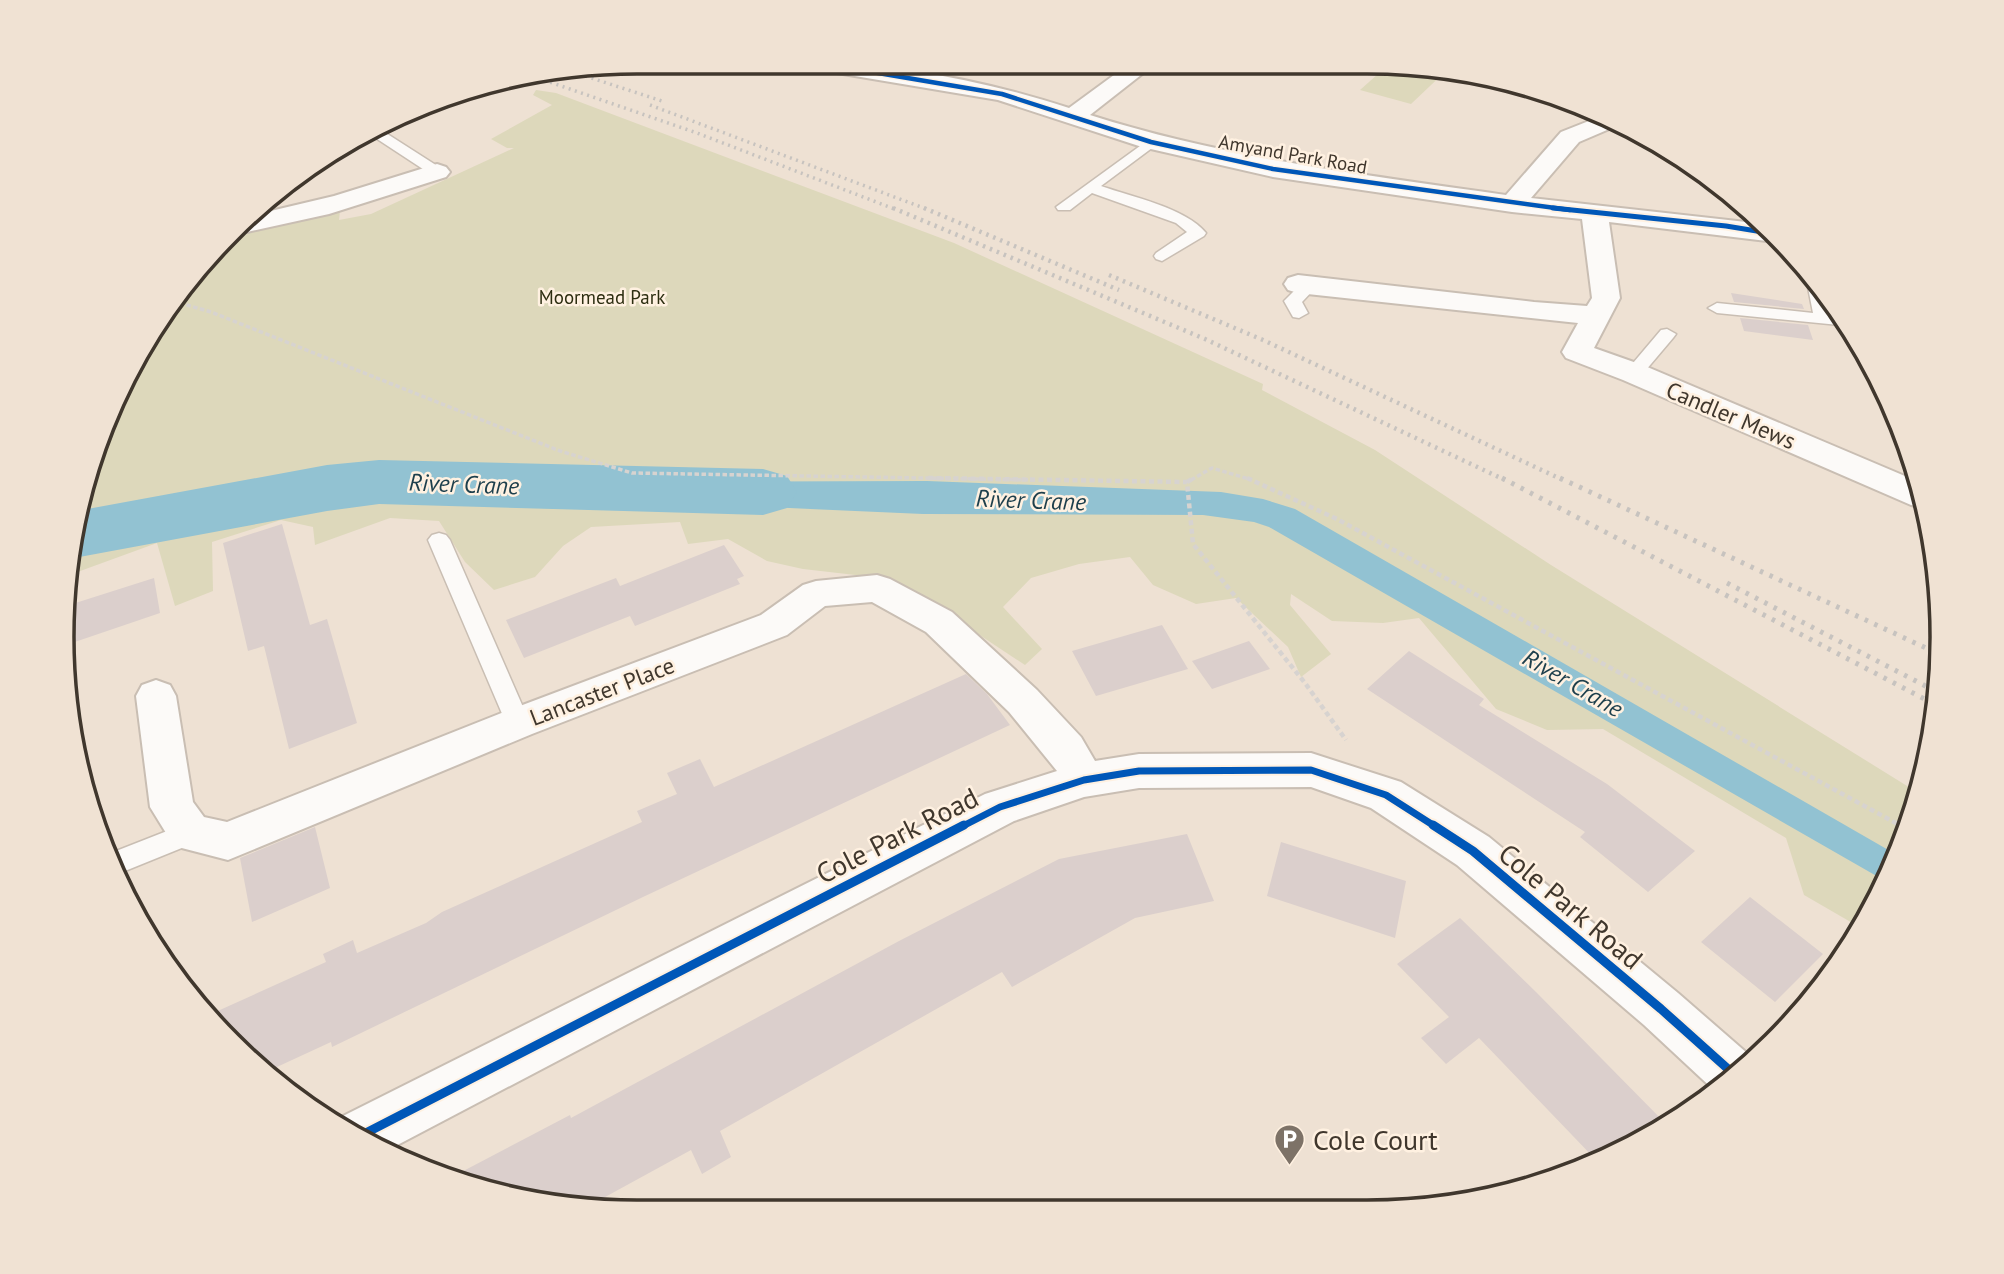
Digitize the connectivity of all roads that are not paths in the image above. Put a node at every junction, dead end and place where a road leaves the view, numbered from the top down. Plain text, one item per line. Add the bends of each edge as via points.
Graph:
1 (884, 74) edge
2 (1131, 74) edge
3 (1074, 116) junction
4 (1601, 125) edge
5 (381, 136) edge
6 (1151, 142) junction
7 (437, 172) joint
8 (1092, 188) junction
9 (1511, 204) junction
10 (1064, 207) dead end
11 (1594, 212) junction
12 (256, 222) edge
13 (1757, 231) edge
14 (1198, 233) junction
15 (1214, 245) dead end
16 (1163, 256) dead end
17 (1304, 285) joint
18 (1819, 301) edge
19 (1717, 309) dead end
20 (1299, 313) dead end
21 (1596, 315) junction
22 (1823, 320) junction
23 (1834, 321) edge
24 (1667, 334) dead end
25 (1634, 373) junction
26 (1911, 492) edge
27 (439, 540) dead end
28 (156, 696) dead end
29 (518, 723) junction
30 (1084, 780) junction
31 (190, 833) junction
32 (120, 861) edge
33 (1728, 1069) edge
34 (368, 1132) edge

1 - 3 street, Amyand Park Road via 1002,94
2 - 3 street
3 - 6 street, Amyand Park Road
4 - 9 street via 1570,137
5 - 7 lane
6 - 8 lane
6 - 9 street, Amyand Park Road via 1273,169
7 - 12 street via 322,209
8 - 10 lane
8 - 14 lane via 1182,220
9 - 11 street, Amyand Park Road
11 - 13 street, Amyand Park Road
11 - 21 street, Candler Mews via 1606,298
14 - 15 lane
14 - 16 lane
17 - 20 lane via 1293,301
17 - 21 street
18 - 22 lane
19 - 22 lane
21 - 25 street, Candler Mews via 1577,352
22 - 23 lane
24 - 25 lane
25 - 26 street, Candler Mews
27 - 29 lane
28 - 31 street via 172,807
29 - 30 street, Lancaster Place via 774,625 816,594 877,587 939,622 1023,701 1066,749
29 - 31 street, Lancaster Place via 228,841
30 - 33 street, Cole Park Road via 1139,771 1311,770 1386,795 1473,852
30 - 34 street, Cole Park Road via 1000,807
31 - 32 lane

